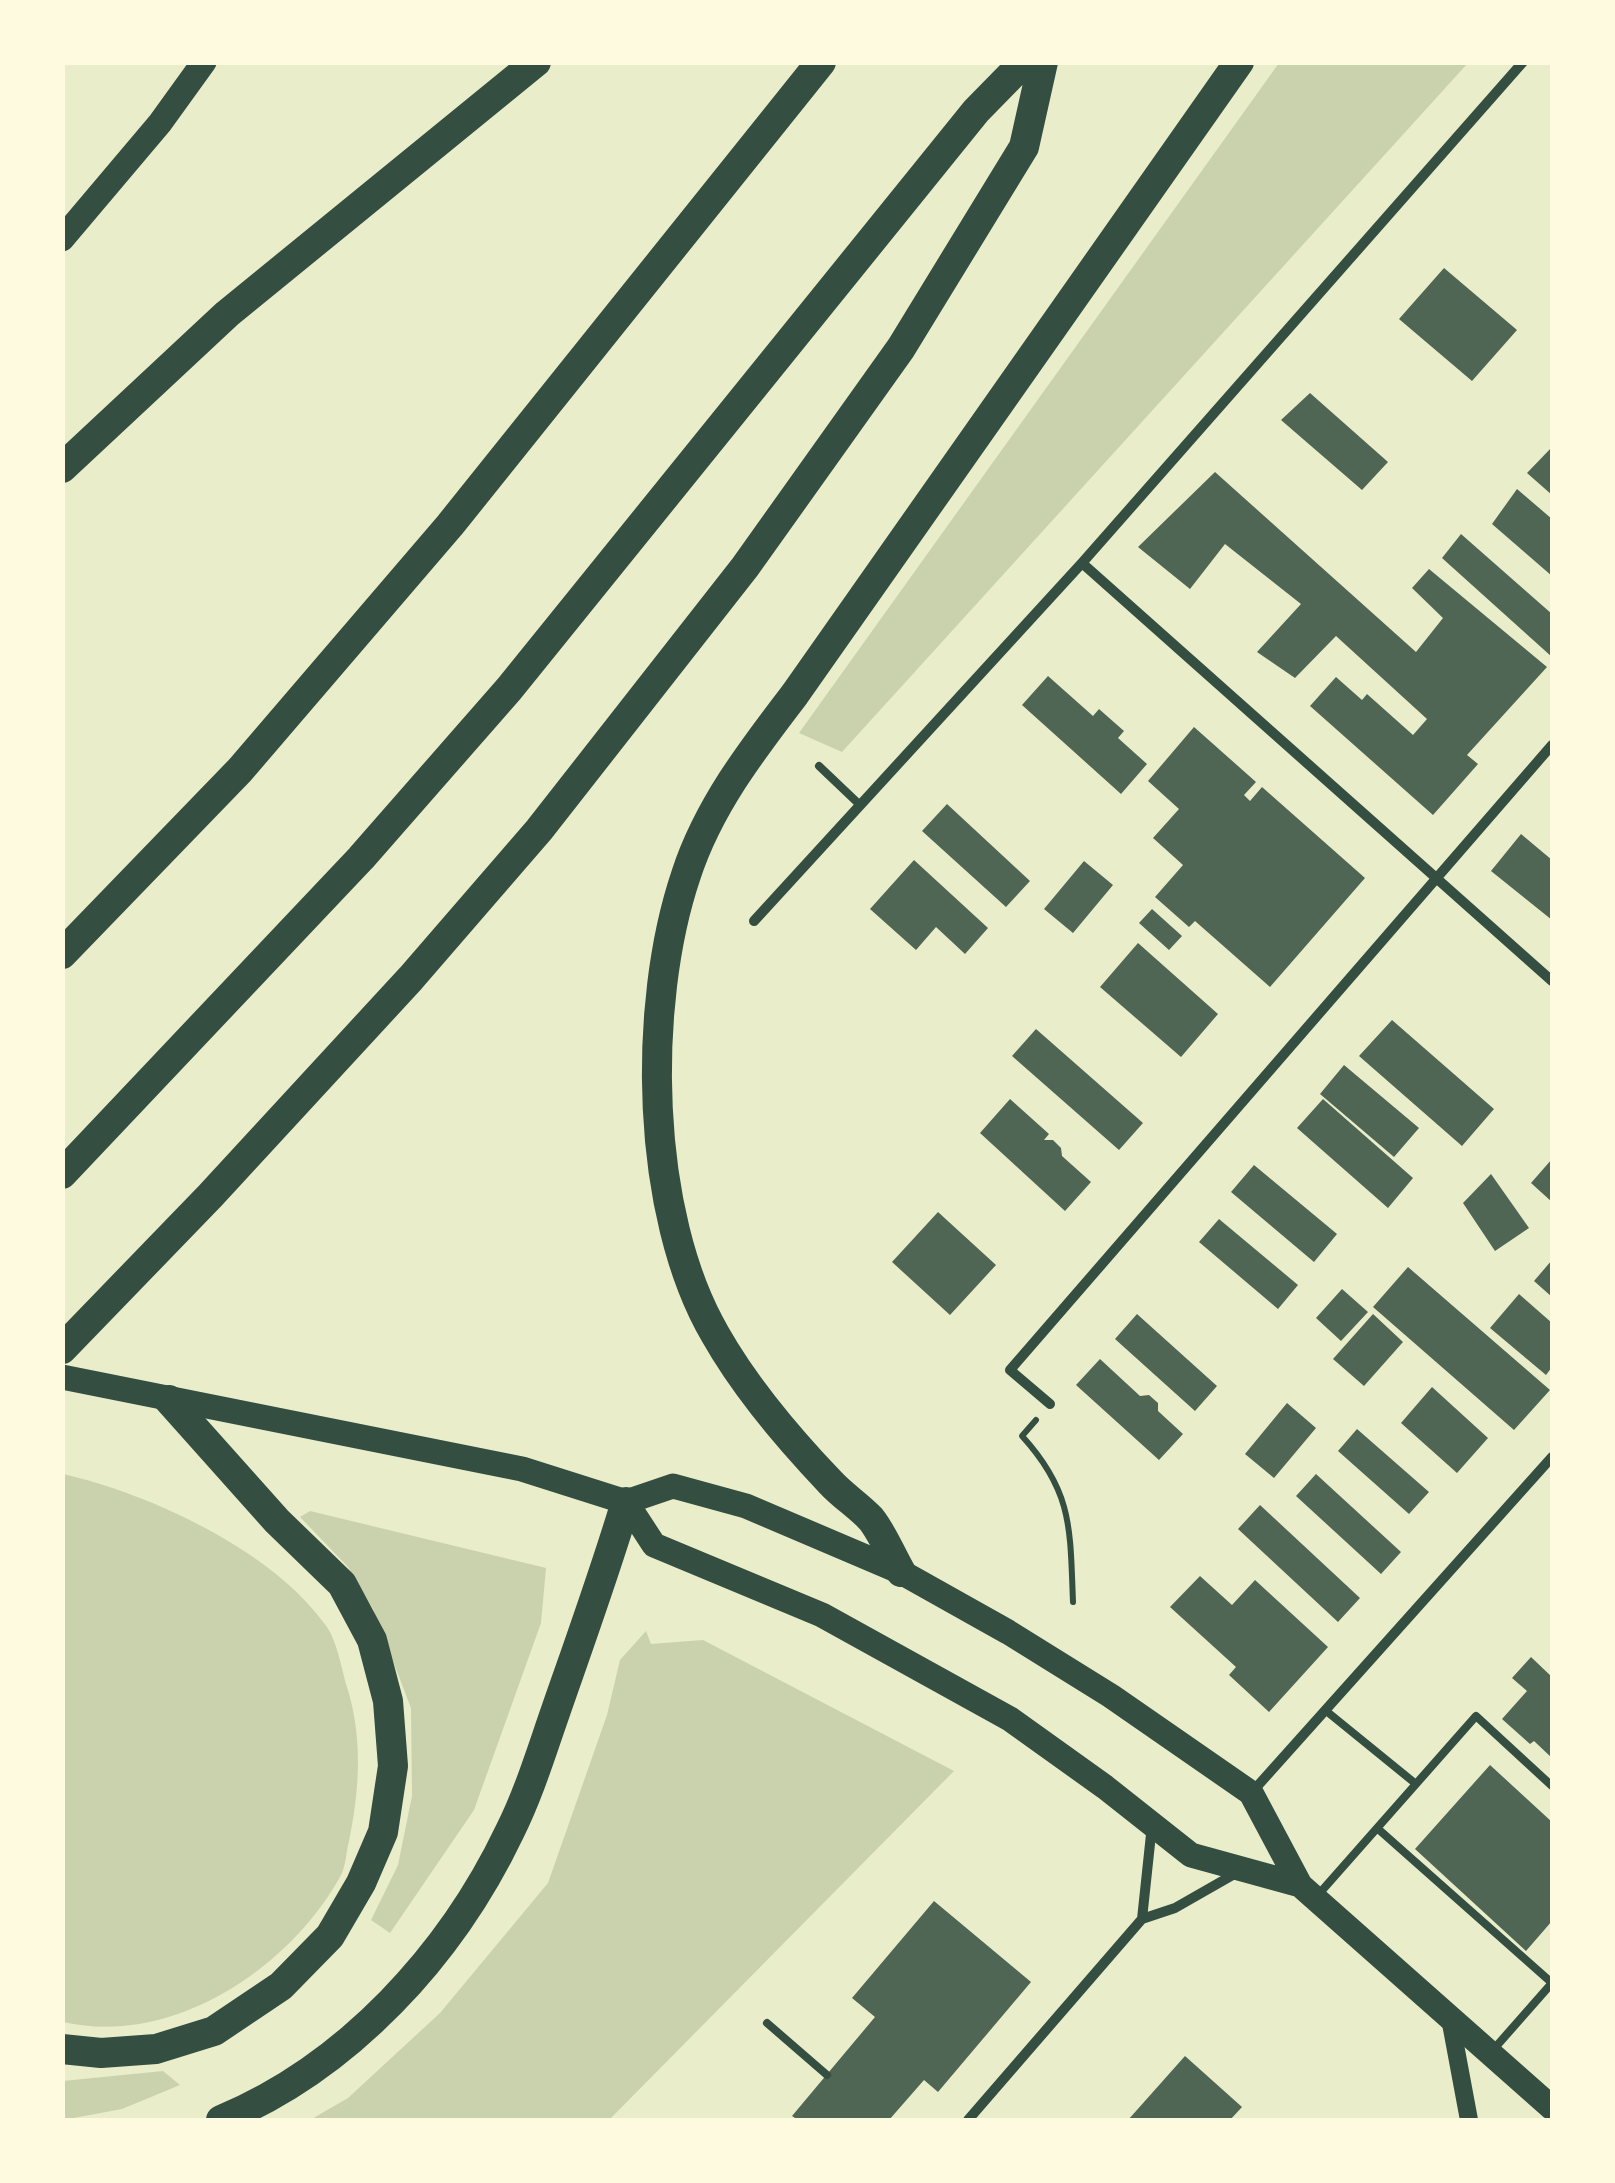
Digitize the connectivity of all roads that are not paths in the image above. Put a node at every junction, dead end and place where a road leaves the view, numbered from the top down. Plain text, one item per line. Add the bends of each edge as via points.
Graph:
1 (204, 62) edge
2 (536, 62) edge
3 (821, 62) edge
4 (1024, 62) edge
5 (1042, 62) edge
6 (1239, 62) edge
7 (1523, 62) edge
8 (62, 238) edge
9 (62, 468) edge
10 (1082, 563) junction
11 (1552, 746) edge
12 (819, 766) dead end
13 (860, 805) junction
14 (1436, 878) junction
15 (754, 921) dead end
16 (62, 954) edge
17 (1552, 981) edge
18 (62, 1174) edge
19 (62, 1349) edge
20 (62, 1377) edge
21 (169, 1400) junction
22 (1050, 1404) road end
23 (1552, 1457) edge
24 (626, 1502) junction
25 (901, 1572) junction
26 (1324, 1710) junction
27 (1416, 1784) junction
28 (1552, 1786) edge
29 (1251, 1793) junction
30 (1152, 1824) junction
31 (1377, 1828) junction
32 (1243, 1870) junction
33 (1308, 1892) junction
34 (1142, 1919) junction
35 (1552, 1983) edge
36 (1450, 2018) junction
37 (768, 2024) dead end
38 (62, 2049) edge
39 (1490, 2053) junction
40 (827, 2074) dead end
41 (1552, 2108) edge
42 (221, 2120) edge
43 (968, 2120) edge
44 (1469, 2120) edge

1 - 8 main road
2 - 9 highway via 228,314
3 - 16 highway via 450,525 240,770
4 - 18 highway via 964,126 509,689 362,858
5 - 19 highway via 1024,147 901,348 745,568 584,775 411,978
6 - 25 highway via 750,751 686,874 667,950 658,1103 668,1199 688,1276 714,1333 756,1395 812,1463 872,1520
7 - 10 street
10 - 13 street
10 - 14 street
11 - 14 street
12 - 13 lane
13 - 15 street
14 - 17 street
14 - 22 street via 1010,1370
20 - 21 main road
21 - 24 main road via 522,1468
21 - 38 highway via 342,1584 372,1640 388,1701 393,1766 383,1832 330,1936 281,1986 214,2031 156,2048
23 - 26 street
24 - 25 main road via 673,1486 746,1506
24 - 30 main road via 654,1544 822,1614 1010,1719
24 - 42 highway via 536,1766 474,1896 357,2034 262,2103
25 - 29 main road via 1111,1696
26 - 27 lane
26 - 29 street
27 - 28 lane via 1476,1716
27 - 31 lane
29 - 33 main road
30 - 32 main road via 1191,1855
30 - 34 street
31 - 33 lane
31 - 35 lane
32 - 33 main road
32 - 34 street
33 - 36 main road
34 - 43 street
35 - 39 lane
36 - 39 main road
36 - 44 street
37 - 40 lane
39 - 41 main road

